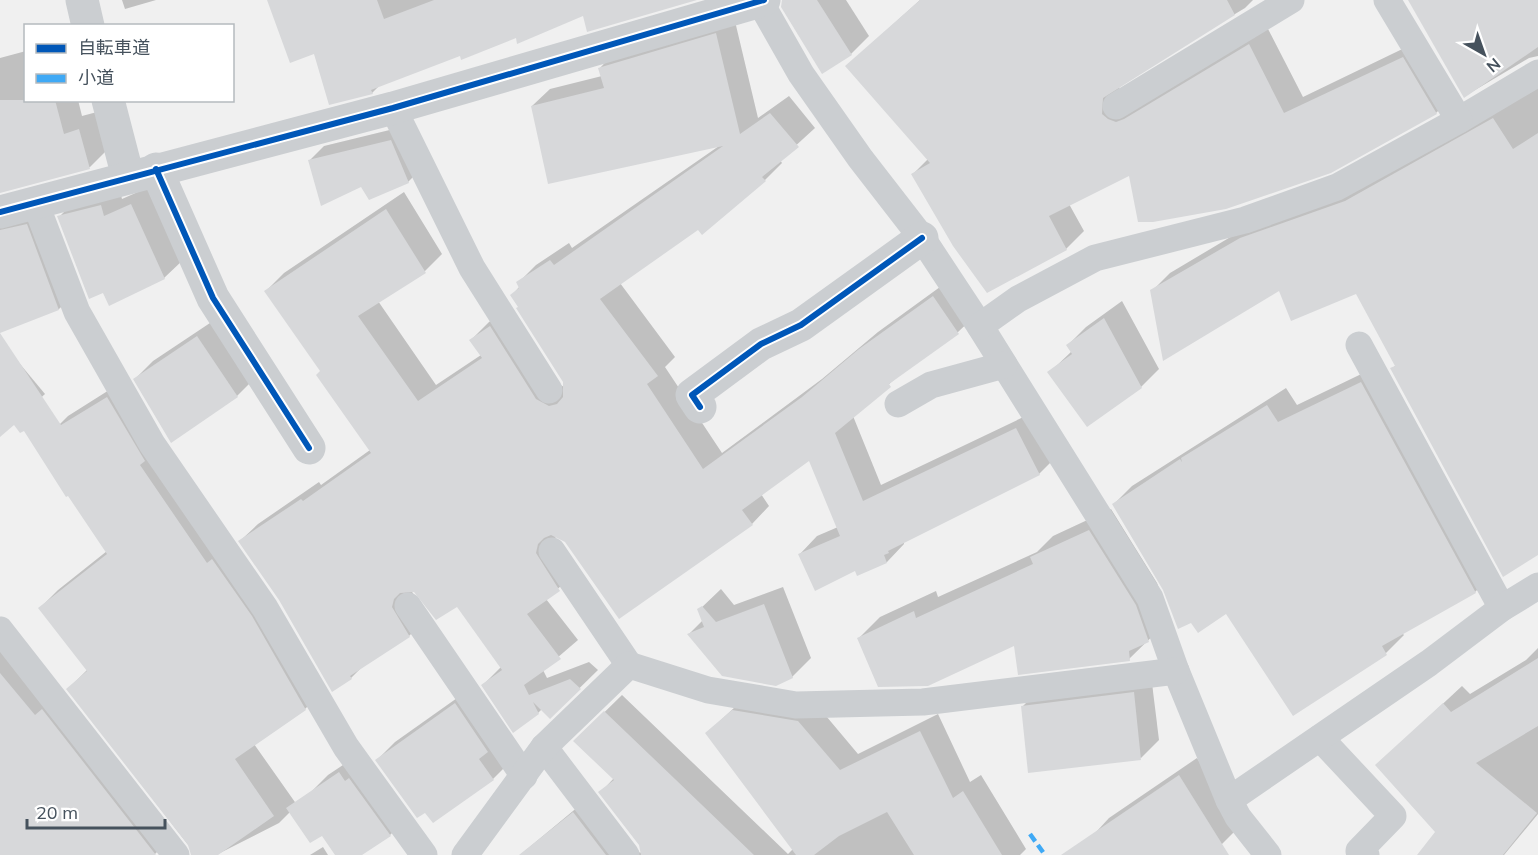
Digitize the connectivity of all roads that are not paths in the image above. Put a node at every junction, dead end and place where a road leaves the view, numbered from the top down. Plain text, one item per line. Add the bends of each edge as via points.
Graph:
1 (82, 0) edge
2 (761, 0) edge
3 (1291, 0) edge
4 (1387, 0) edge
5 (88, 24) edge
6 (1538, 73) edge
7 (109, 102) edge
8 (1116, 106) dead end
9 (393, 108) junction
10 (1459, 120) junction
11 (142, 173) junction
12 (35, 202) junction
13 (0, 212) edge
14 (922, 238) junction
15 (980, 326) junction
16 (1359, 345) dead end
17 (1004, 365) junction
18 (549, 390) dead end
19 (898, 404) dead end
20 (700, 407) dead end
21 (309, 448) dead end
22 (552, 550) dead end
23 (1538, 586) edge
24 (408, 606) dead end
25 (1502, 608) junction
26 (0, 630) edge
27 (629, 665) junction
28 (1176, 671) junction
29 (1320, 738) junction
30 (544, 747) junction
31 (524, 776) junction
32 (1229, 800) junction
33 (176, 855) edge
34 (423, 855) edge
35 (465, 855) edge
36 (626, 855) edge
37 (1269, 855) edge
38 (1366, 855) edge

1 - 5 street
2 - 9 street
2 - 14 lane via 801,74
3 - 8 lane
4 - 10 lane
6 - 10 lane
7 - 11 street
9 - 11 street
9 - 18 lane via 472,268
10 - 15 lane via 1337,187 1245,220 1095,258 1018,298
11 - 12 street
11 - 21 street via 213,298
12 - 13 street
12 - 34 lane via 77,312 152,444 265,608 346,747
14 - 15 lane
14 - 20 street via 801,325 761,344 692,395
15 - 17 lane
16 - 25 lane
17 - 19 lane via 931,385
17 - 28 lane via 1149,598
22 - 27 lane
23 - 25 lane
24 - 31 lane
25 - 29 lane
26 - 33 lane
27 - 28 lane via 708,690 796,705 923,702
27 - 30 lane
28 - 32 lane
29 - 32 lane
29 - 38 lane via 1393,816 1359,851
30 - 31 lane
30 - 36 lane
31 - 35 lane
32 - 37 lane

